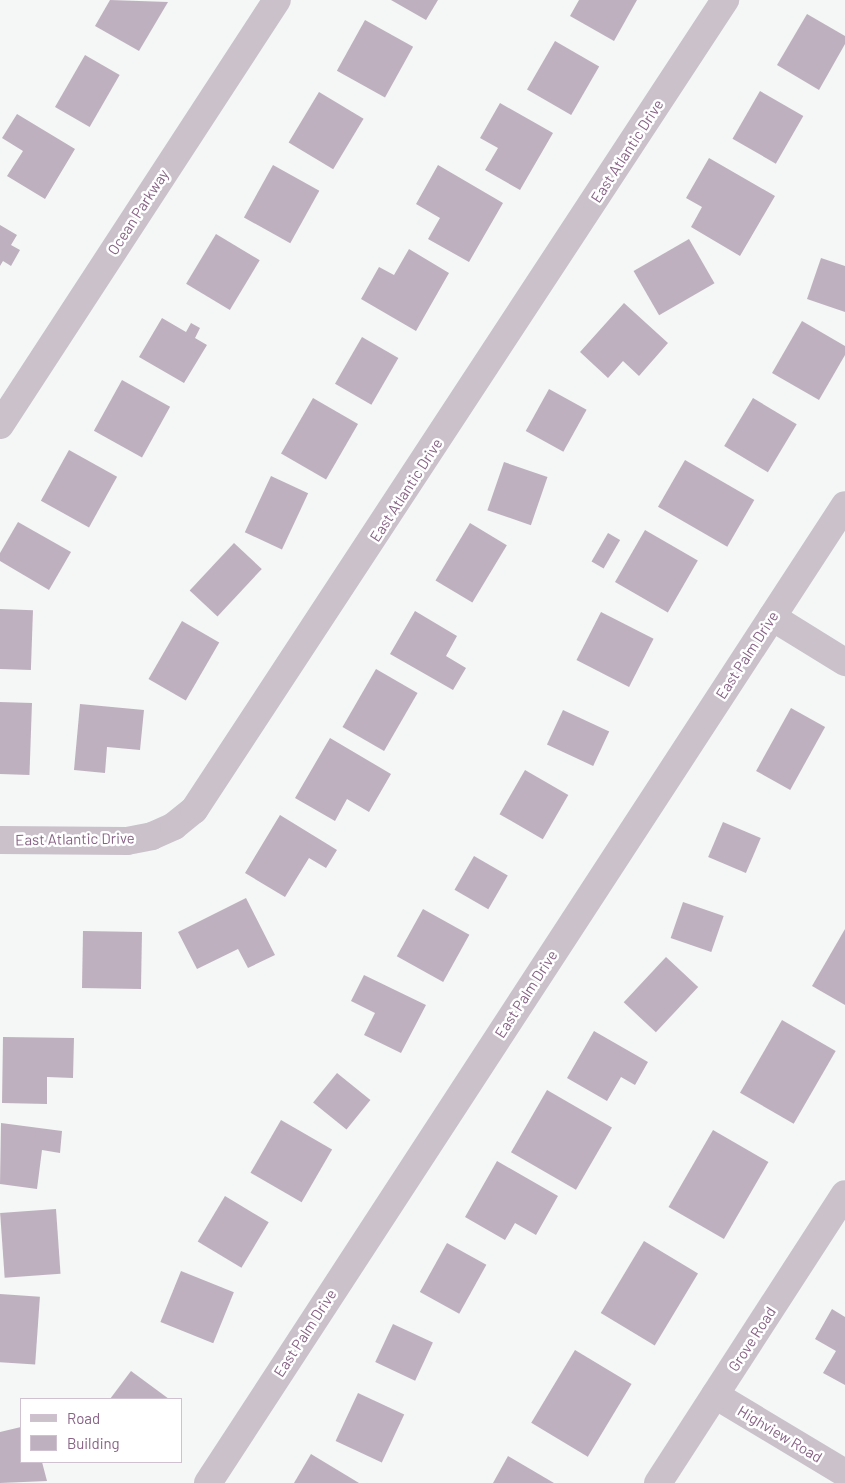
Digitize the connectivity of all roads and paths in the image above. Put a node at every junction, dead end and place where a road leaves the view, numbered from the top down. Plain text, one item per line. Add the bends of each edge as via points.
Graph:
1 (277, 0) edge
2 (725, 0) edge
3 (0, 425) edge
4 (845, 505) edge
5 (772, 617) junction
6 (845, 662) edge
7 (0, 840) edge
8 (845, 1194) edge
9 (715, 1395) junction
10 (845, 1473) edge
11 (208, 1483) edge
12 (658, 1483) edge

1 - 3 street, Ocean Parkway
2 - 7 street, East Atlantic Drive via 194,810 174,826 152,836 127,840
4 - 5 street, East Palm Drive
5 - 6 street
5 - 11 street, East Palm Drive
8 - 9 street, Grove Road
9 - 10 street, Highview Road
9 - 12 street, Grove Road

